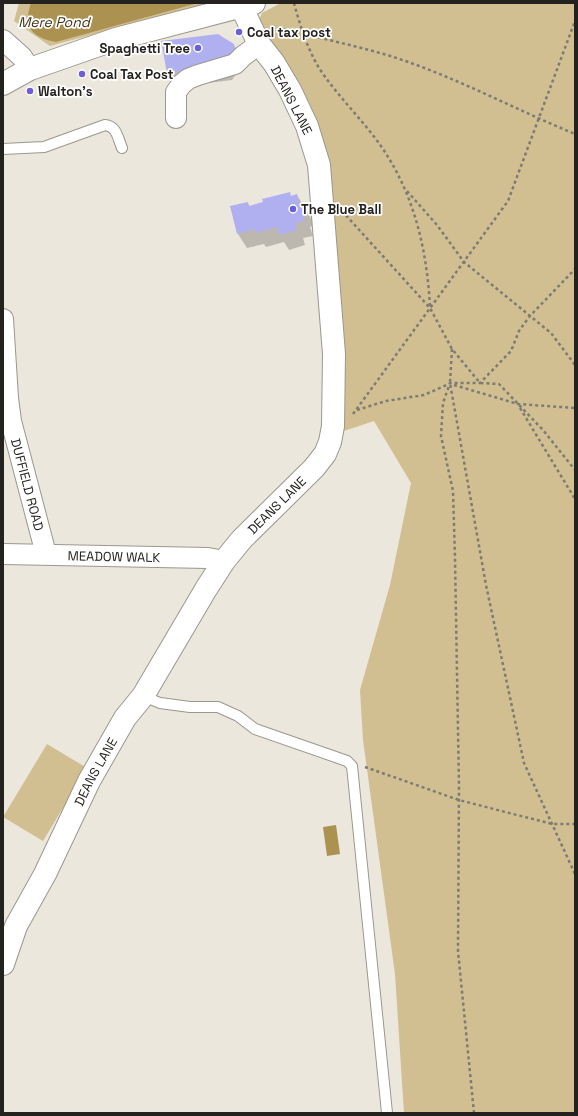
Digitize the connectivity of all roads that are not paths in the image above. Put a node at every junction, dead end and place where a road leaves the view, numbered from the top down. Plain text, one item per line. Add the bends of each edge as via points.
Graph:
1 (248, 5) edge
2 (255, 36) junction
3 (3, 40) edge
4 (30, 69) junction
5 (3, 84) edge
6 (176, 118) dead end
7 (122, 148) dead end
8 (3, 149) edge
9 (3, 319) edge
10 (3, 554) edge
11 (46, 554) junction
12 (224, 561) junction
13 (143, 696) junction
14 (3, 964) edge
15 (387, 1113) edge

1 - 2 street, DEANS LANE
1 - 4 street via 116,39
2 - 6 street via 235,64 198,75 182,84 176,92
2 - 12 street, DEANS LANE via 274,63 307,126 319,165 334,354 332,426 325,454 314,468 247,533
3 - 4 street via 22,57
4 - 5 street
7 - 8 lane via 113,127 105,125 44,147
9 - 11 street, DUFFIELD ROAD via 11,421
10 - 11 street, MEADOW WALK
11 - 12 street, MEADOW WALK via 208,558
12 - 13 street, DEANS LANE
13 - 14 street, DEANS LANE via 124,718 106,749 46,874 16,926
13 - 15 lane via 160,703 218,708 238,716 255,730 351,763 354,771

